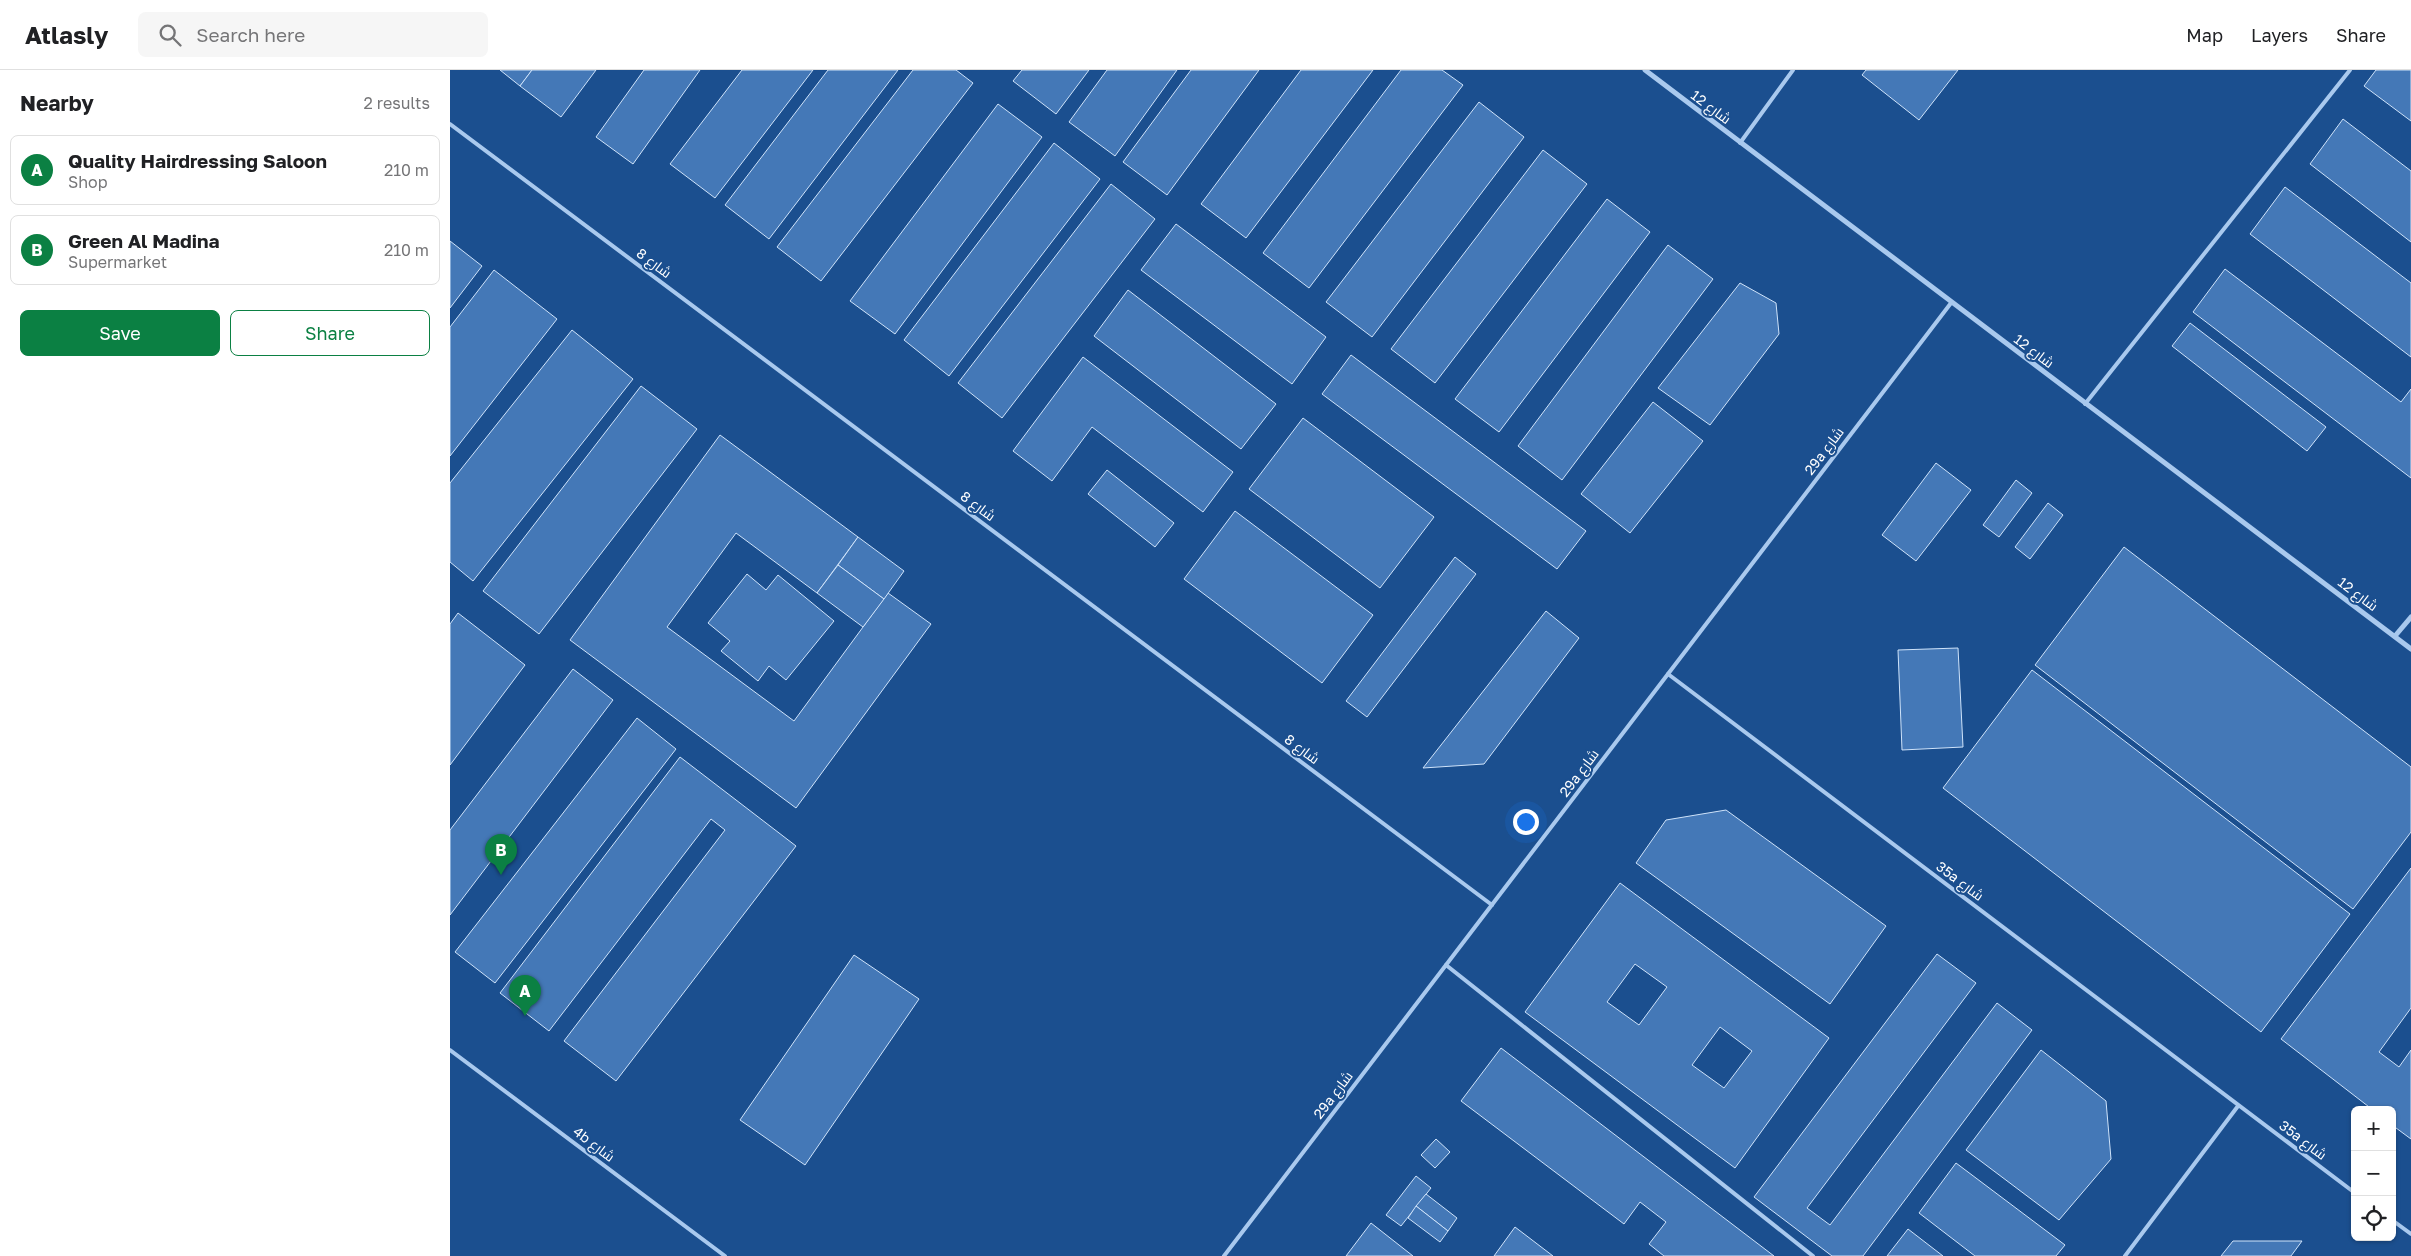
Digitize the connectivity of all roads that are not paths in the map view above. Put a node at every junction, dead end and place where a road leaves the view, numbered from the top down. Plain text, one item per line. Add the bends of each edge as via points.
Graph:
1 (1644, 70) edge
2 (1793, 70) edge
3 (2350, 70) edge
4 (450, 124) edge
5 (1740, 143) junction
6 (1951, 303) junction
7 (2085, 404) junction
8 (2411, 617) edge
9 (2395, 636) junction
10 (2411, 649) edge
11 (1668, 674) junction
12 (1492, 905) junction
13 (1446, 965) junction
14 (450, 1050) edge
15 (2238, 1106) junction
16 (2351, 1189) edge
17 (2396, 1223) edge
18 (2411, 1234) edge
19 (725, 1256) edge
20 (1224, 1256) edge
21 (1813, 1256) edge
22 (2125, 1256) edge

1 - 5 street, شارع 12
2 - 5 lane
3 - 7 lane
4 - 12 lane, شارع 8
5 - 6 street, شارع 12
6 - 7 street, شارع 12
6 - 11 lane, 29a شارع
7 - 9 street, شارع 12
8 - 9 street
9 - 10 street, شارع 12
11 - 12 lane, 29a شارع
11 - 15 lane, 35a شارع
12 - 13 lane, 29a شارع
13 - 20 lane, 29a شارع
13 - 21 lane
14 - 19 lane, 4b شارع
15 - 16 lane, 35a شارع
15 - 22 lane
17 - 18 lane

